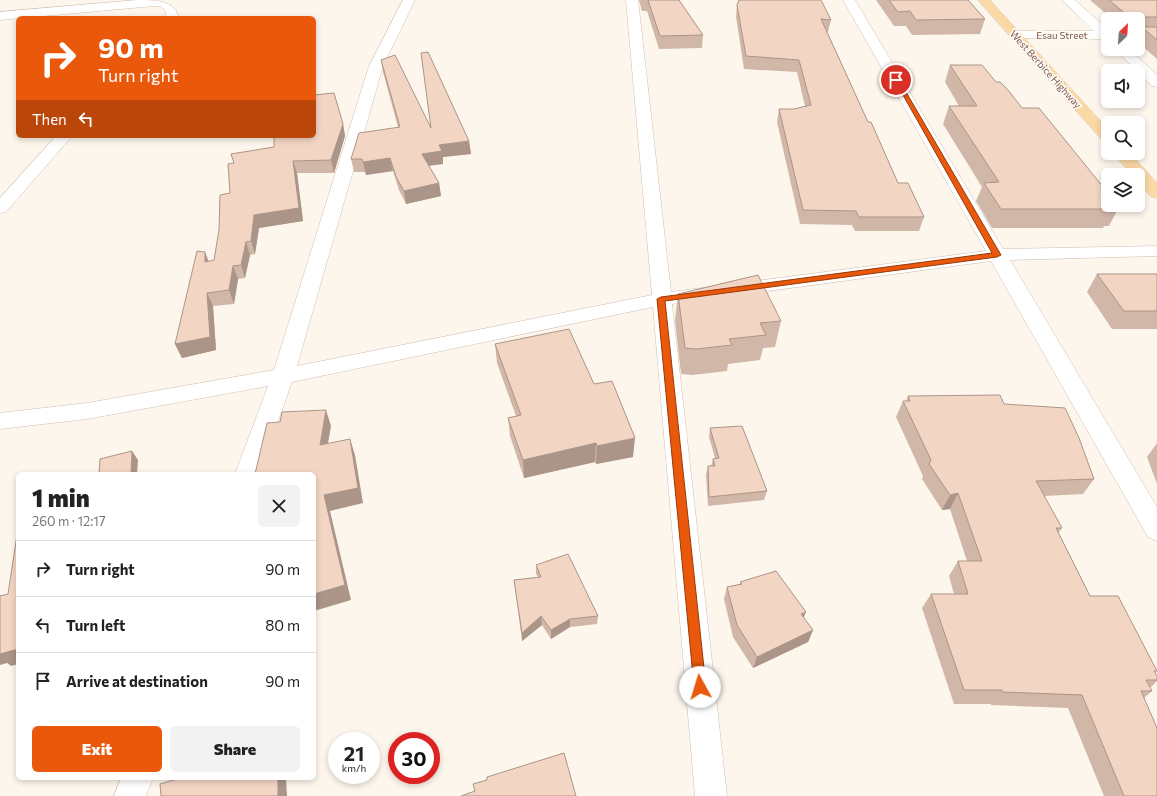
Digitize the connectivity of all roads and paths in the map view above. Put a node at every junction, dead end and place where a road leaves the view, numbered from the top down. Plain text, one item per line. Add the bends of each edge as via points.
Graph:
1 (409, 0) edge
2 (632, 0) edge
3 (849, 0) edge
4 (984, 0) edge
5 (1068, 0) edge
6 (0, 16) edge
7 (172, 16) edge
8 (1101, 30) edge
9 (1015, 35) junction
10 (1101, 36) edge
11 (1128, 56) edge
12 (1157, 83) edge
13 (1101, 130) edge
14 (62, 138) edge
15 (1127, 160) edge
16 (1157, 193) edge
17 (0, 208) edge
18 (1157, 251) edge
19 (997, 255) junction
20 (661, 299) junction
21 (282, 376) junction
22 (0, 421) edge
23 (248, 472) edge
24 (1157, 530) edge
25 (136, 780) edge
26 (130, 796) edge
27 (711, 796) edge

1 - 21 street via 376,66
2 - 20 street
3 - 19 street
4 - 9 main road, West Berbice Highway
5 - 8 street
6 - 7 street via 145,1 163,3 171,8
9 - 10 street, Esau Street
9 - 13 main road, West Berbice Highway
11 - 12 street
14 - 17 street
15 - 16 main road
18 - 19 street
19 - 20 street
19 - 24 street
20 - 21 street
20 - 27 street
21 - 22 street via 87,411
21 - 23 street
25 - 26 street

